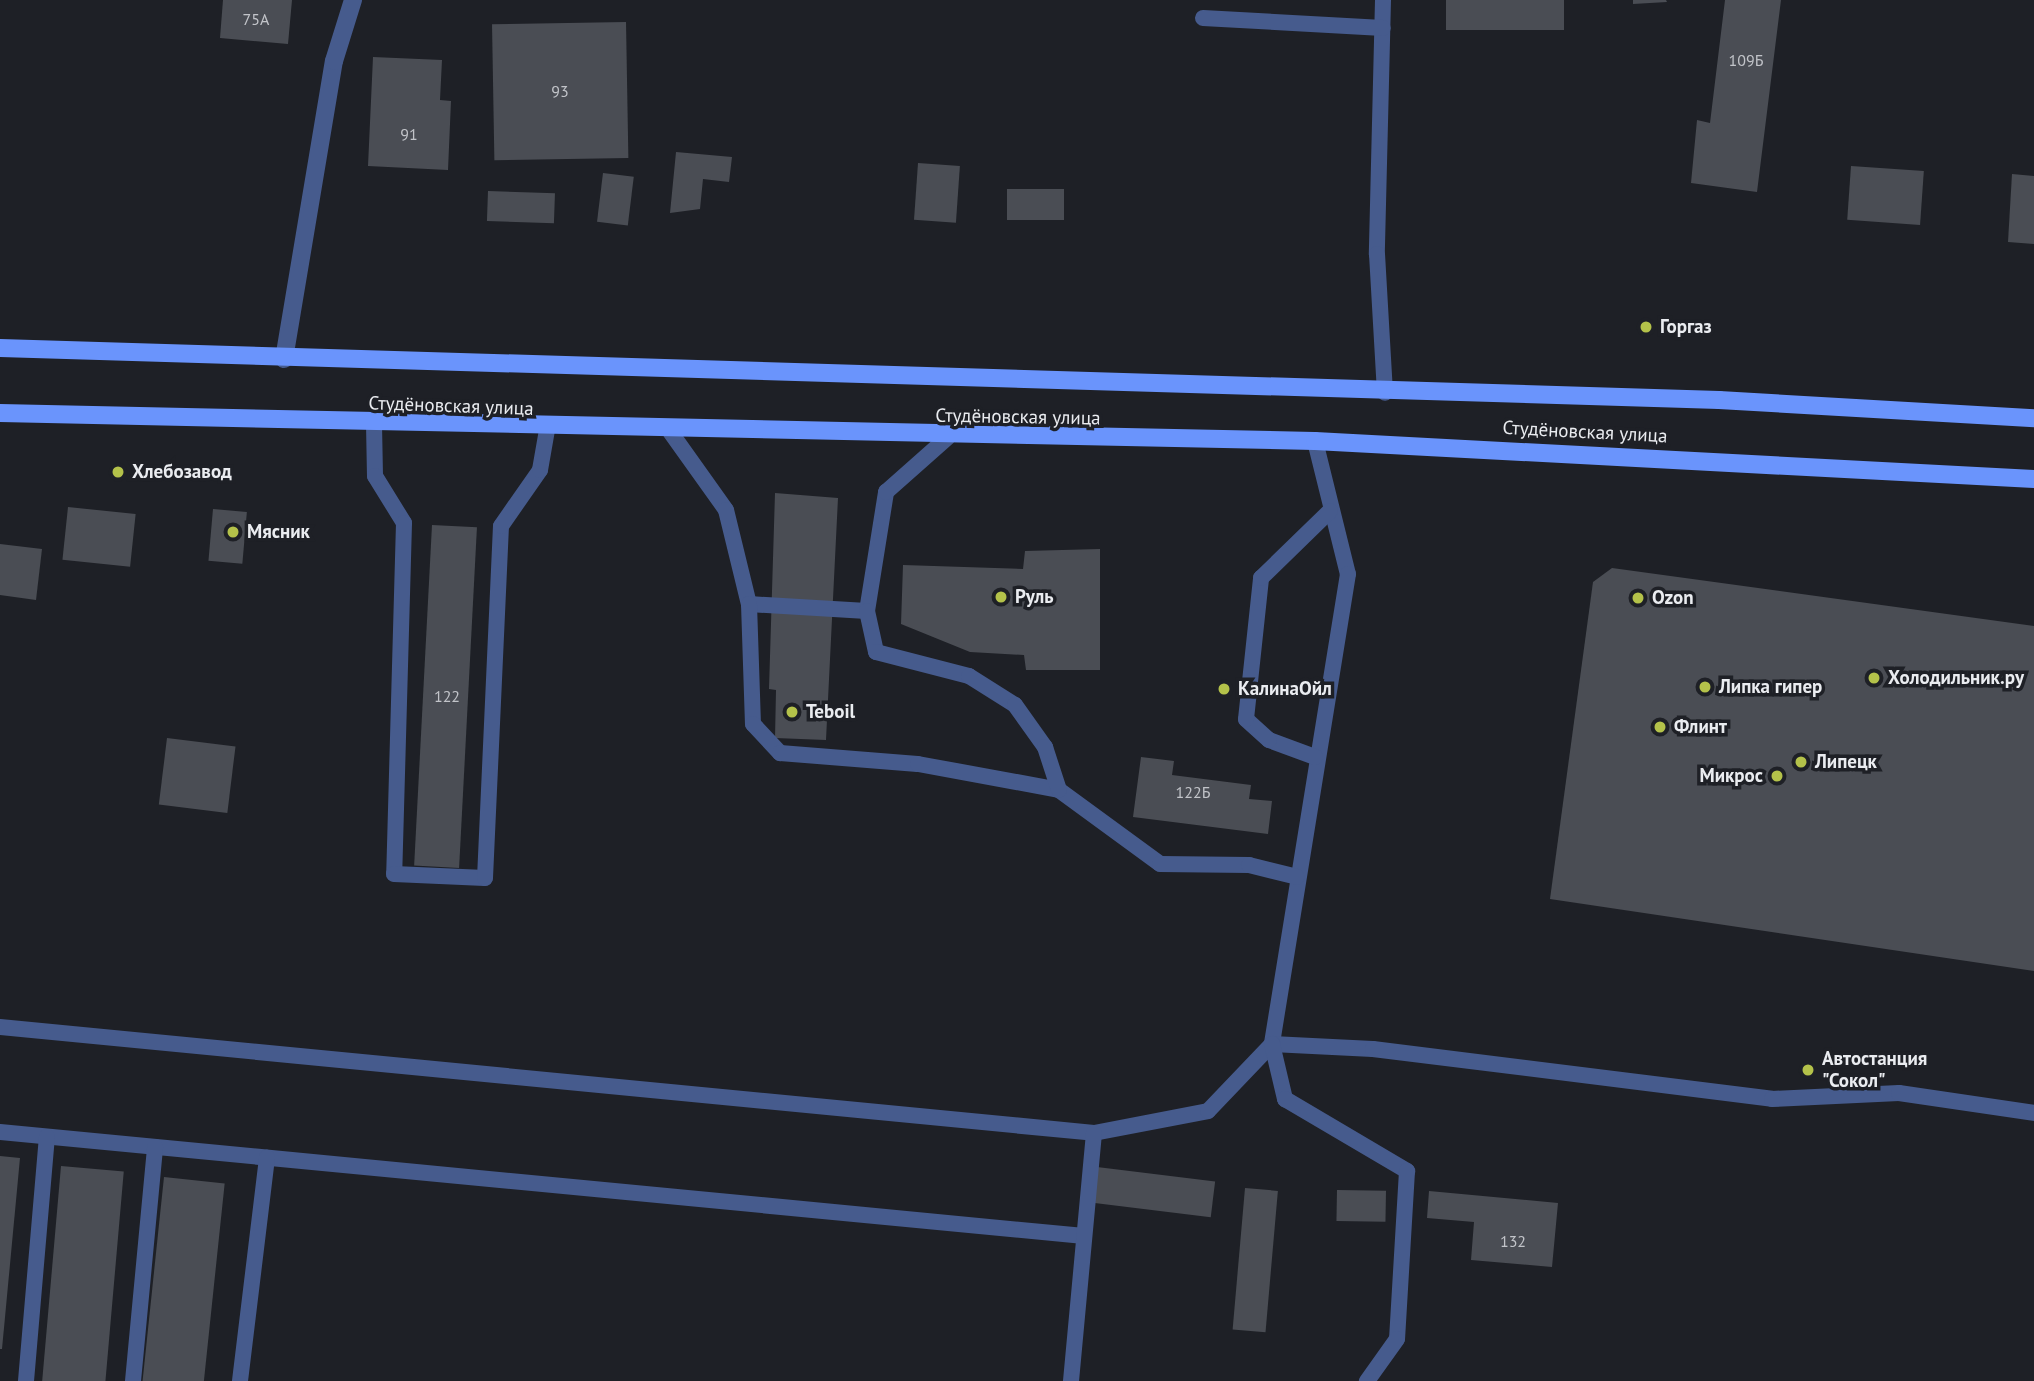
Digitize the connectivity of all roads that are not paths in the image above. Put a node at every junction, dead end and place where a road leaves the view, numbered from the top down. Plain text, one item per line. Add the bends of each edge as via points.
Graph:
1 (353, 0) edge
2 (1383, 0) edge
3 (1203, 18) dead end
4 (1383, 27) junction
5 (0, 348) edge
6 (284, 359) junction
7 (1385, 393) junction
8 (0, 414) edge
9 (2034, 418) edge
10 (374, 424) junction
11 (547, 430) junction
12 (669, 430) junction
13 (948, 437) junction
14 (1315, 441) junction
15 (2034, 479) edge
16 (1330, 511) junction
17 (749, 604) junction
18 (867, 611) junction
19 (1315, 757) junction
20 (1059, 790) junction
21 (1297, 877) junction
22 (0, 1027) edge
23 (1272, 1044) junction
24 (2034, 1113) edge
25 (0, 1132) edge
26 (1094, 1133) junction
27 (47, 1137) junction
28 (155, 1147) junction
29 (267, 1158) junction
30 (1084, 1236) junction
31 (26, 1381) edge
32 (133, 1381) edge
33 (240, 1381) edge
34 (1071, 1381) edge
35 (1367, 1381) edge

1 - 6 street via 334,61
2 - 4 lane
3 - 4 lane
4 - 7 lane via 1377,254
5 - 6 main road, Студёновская улица
6 - 7 main road, Студёновская улица
7 - 9 main road, Студёновская улица via 1719,400
8 - 10 main road, Студёновская улица
10 - 11 main road, Студёновская улица
10 - 11 lane via 375,476 404,523 394,874 485,878 500,526 540,470
11 - 12 main road, Студёновская улица
12 - 13 main road, Студёновская улица
12 - 17 lane via 726,510
13 - 14 main road, Студёновская улица
13 - 18 lane via 886,492
14 - 15 main road, Студёновская улица
14 - 16 lane
16 - 19 lane via 1348,574
16 - 19 lane via 1261,578 1246,719 1269,740
17 - 18 lane
17 - 20 lane via 754,724 780,753 918,764
18 - 20 lane via 876,652 969,676 1015,705 1045,747
19 - 21 lane
20 - 21 lane via 1160,864 1249,864
21 - 23 lane
22 - 26 lane
23 - 24 lane via 1373,1049 1772,1098 1899,1093
23 - 26 lane via 1208,1111
23 - 35 lane via 1285,1099 1407,1171 1396,1339
25 - 27 lane
26 - 30 lane
27 - 28 lane
27 - 31 lane
28 - 29 lane
28 - 32 lane
29 - 30 lane
29 - 33 lane
30 - 34 lane

